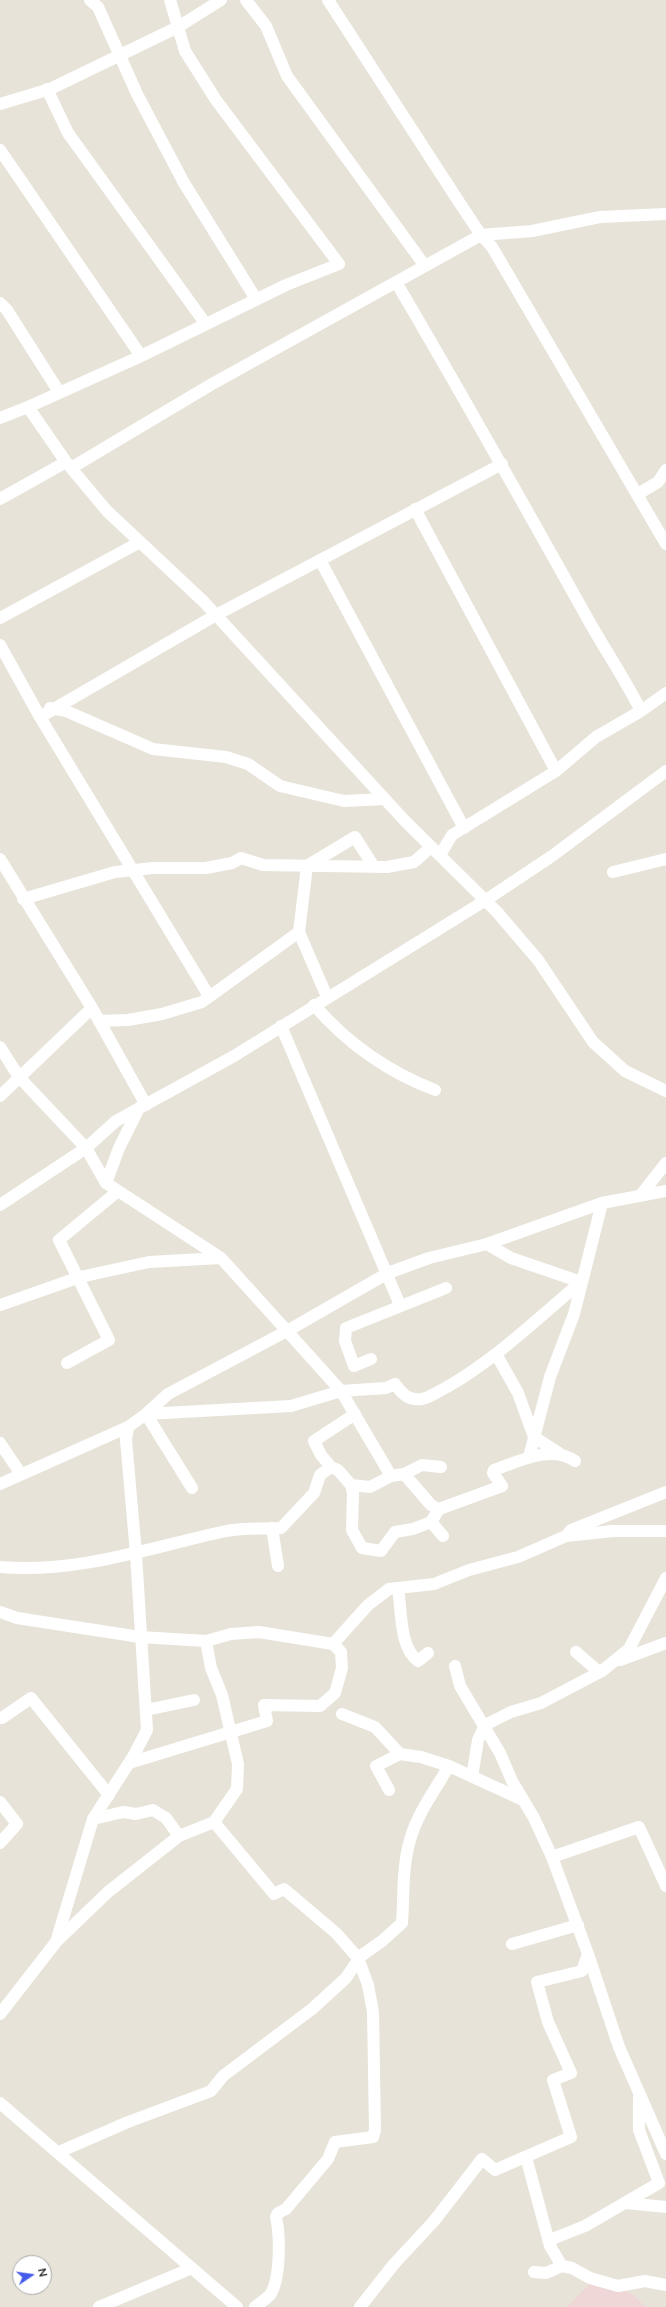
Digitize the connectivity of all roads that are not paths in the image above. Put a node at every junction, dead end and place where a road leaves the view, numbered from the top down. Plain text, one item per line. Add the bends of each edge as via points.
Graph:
1 (90, 0) edge
2 (170, 0) edge
3 (221, 0) edge
4 (246, 0) edge
5 (328, 0) edge
6 (178, 27) junction
7 (121, 54) junction
8 (47, 90) junction
9 (0, 104) edge
10 (0, 150) edge
11 (666, 214) edge
12 (481, 235) junction
13 (425, 266) junction
14 (396, 282) junction
15 (256, 299) junction
16 (0, 303) edge
17 (205, 324) junction
18 (142, 356) junction
19 (59, 392) junction
20 (28, 407) junction
21 (0, 418) edge
22 (502, 464) junction
23 (69, 465) junction
24 (666, 470) edge
25 (638, 494) junction
26 (0, 499) edge
27 (415, 509) junction
28 (140, 542) junction
29 (666, 544) edge
30 (320, 560) junction
31 (216, 615) junction
32 (0, 618) edge
33 (0, 645) edge
34 (666, 693) edge
35 (33, 705) junction
36 (54, 709) junction
37 (641, 711) junction
38 (40, 717) junction
39 (556, 771) junction
40 (666, 771) edge
41 (385, 799) junction
42 (464, 828) junction
43 (436, 851) junction
44 (666, 859) edge
45 (0, 860) edge
46 (307, 866) junction
47 (374, 868) junction
48 (133, 870) junction
49 (614, 872) dead end
50 (23, 899) junction
51 (486, 900) junction
52 (299, 932) junction
53 (209, 996) junction
54 (327, 997) junction
55 (314, 1005) junction
56 (92, 1008) junction
57 (99, 1021) junction
58 (281, 1026) junction
59 (0, 1047) edge
60 (19, 1077) junction
61 (434, 1090) dead end
62 (666, 1090) edge
63 (0, 1096) edge
64 (142, 1106) junction
65 (86, 1148) junction
66 (666, 1163) edge
67 (106, 1183) junction
68 (118, 1191) junction
69 (666, 1191) edge
70 (640, 1196) junction
71 (602, 1203) junction
72 (0, 1205) edge
73 (486, 1244) junction
74 (221, 1258) junction
75 (385, 1274) junction
76 (78, 1278) junction
77 (581, 1282) junction
78 (446, 1288) dead end
79 (0, 1305) edge
80 (400, 1305) junction
81 (287, 1331) junction
82 (496, 1354) junction
83 (371, 1359) dead end
84 (67, 1363) dead end
85 (341, 1391) junction
86 (146, 1414) junction
87 (355, 1414) junction
88 (128, 1427) junction
89 (534, 1437) junction
90 (0, 1443) edge
91 (559, 1453) junction
92 (529, 1457) junction
93 (575, 1461) dead end
94 (331, 1467) junction
95 (441, 1467) dead end
96 (21, 1474) junction
97 (404, 1474) junction
98 (391, 1476) junction
99 (0, 1484) edge
100 (351, 1485) junction
101 (192, 1488) dead end
102 (666, 1492) edge
103 (439, 1509) junction
104 (431, 1522) junction
105 (272, 1528) junction
106 (666, 1531) edge
107 (443, 1536) dead end
108 (566, 1536) junction
109 (136, 1554) junction
110 (278, 1566) dead end
111 (0, 1567) edge
112 (666, 1578) edge
113 (398, 1589) junction
114 (0, 1612) edge
115 (140, 1638) junction
116 (206, 1641) junction
117 (666, 1643) edge
118 (333, 1644) junction
119 (576, 1652) dead end
120 (428, 1653) dead end
121 (454, 1666) dead end
122 (604, 1669) junction
123 (194, 1700) dead end
124 (146, 1710) junction
125 (342, 1714) dead end
126 (2, 1718) dead end
127 (485, 1725) junction
128 (231, 1734) junction
129 (400, 1754) junction
130 (129, 1763) junction
131 (449, 1766) junction
132 (472, 1777) junction
133 (389, 1790) dead end
134 (109, 1796) junction
135 (523, 1800) junction
136 (0, 1802) edge
137 (93, 1819) junction
138 (214, 1822) junction
139 (179, 1836) junction
140 (0, 1842) edge
141 (552, 1857) junction
142 (665, 1879) edge
143 (578, 1925) junction
144 (56, 1942) junction
145 (512, 1944) dead end
146 (588, 1954) junction
147 (358, 1959) junction
148 (0, 2014) edge
149 (639, 2095) junction
150 (0, 2103) edge
151 (59, 2152) junction
152 (666, 2154) edge
153 (526, 2157) junction
154 (626, 2203) junction
155 (666, 2207) edge
156 (550, 2246) junction
157 (562, 2266) junction
158 (192, 2268) junction
159 (534, 2272) dead end
160 (666, 2285) edge
161 (99, 2307) edge
162 (236, 2307) edge
163 (255, 2307) edge
164 (360, 2307) edge

1 - 7 street via 98,7
2 - 6 street
3 - 6 street
4 - 13 street via 266,26 287,76
5 - 12 street
6 - 7 street
6 - 15 street via 186,52 216,100 340,264
7 - 8 street
7 - 15 street via 137,94 184,183
8 - 9 street
8 - 17 street via 68,133
10 - 18 street
11 - 12 street via 600,217 532,231
12 - 13 street
12 - 25 street via 492,247
13 - 14 street
14 - 22 street
14 - 23 street
15 - 17 street
16 - 19 street
17 - 18 street
18 - 19 street
19 - 20 street
20 - 21 street
20 - 23 street
22 - 27 street
22 - 37 street via 586,616 625,678
23 - 26 street
23 - 28 street via 107,511
24 - 25 street via 658,482
25 - 29 street
27 - 30 street
27 - 39 street
28 - 31 street
28 - 32 street
30 - 31 street
30 - 42 street
31 - 36 street
31 - 41 street
33 - 35 street
34 - 37 street
35 - 36 street
35 - 38 street
36 - 38 street
36 - 41 street via 88,720 153,749 226,757 248,764 280,786 344,801
37 - 39 street via 596,737
38 - 48 street
39 - 42 street
40 - 51 street via 552,856
41 - 43 street
42 - 43 street via 452,835
43 - 47 street via 414,862
43 - 51 street
44 - 49 street
45 - 50 street
46 - 47 street
46 - 47 street via 355,837
46 - 48 street via 263,865 241,858 232,863 206,868
46 - 52 street
48 - 50 street via 115,872
48 - 53 street
50 - 56 street
51 - 54 street
51 - 62 street via 538,960 593,1042 625,1071
52 - 53 street
52 - 54 street
53 - 57 street via 202,1002 162,1014 128,1020
54 - 55 street
55 - 58 street
55 - 61 street via 333,1027 361,1051
56 - 57 street
56 - 60 street
57 - 64 street
58 - 64 street via 234,1056
58 - 75 street
59 - 60 street
60 - 63 street
60 - 65 street
64 - 65 street via 116,1121
64 - 67 street via 119,1148
65 - 67 street
65 - 72 street
66 - 70 street
67 - 68 street
68 - 74 street
68 - 76 street via 59,1240
69 - 70 street
70 - 71 street
71 - 73 street
71 - 77 street
73 - 75 street via 429,1258
73 - 77 street via 511,1258
74 - 76 street via 149,1262
74 - 81 street
75 - 80 street
75 - 81 street
76 - 79 street
76 - 84 street via 109,1340
77 - 82 street
77 - 89 street via 574,1314 550,1377
78 - 80 street
80 - 83 street via 346,1328 345,1342 354,1366
81 - 85 street
81 - 86 street via 168,1394
82 - 85 street via 461,1379 422,1399 409,1398 401,1393 395,1384 386,1388
82 - 89 street via 518,1393
85 - 86 street via 291,1406
85 - 87 street
86 - 88 street
86 - 101 street
87 - 94 street via 314,1441
87 - 98 street
88 - 96 street
88 - 109 street via 126,1440
89 - 91 street
89 - 92 street
90 - 96 street
91 - 92 street
91 - 93 street
92 - 103 street via 494,1470 493,1473 502,1486
94 - 100 street via 338,1470
94 - 105 street via 320,1475 314,1493 297,1512 281,1528
95 - 97 street via 422,1465
96 - 99 street
97 - 98 street
97 - 103 street via 431,1505
98 - 100 street via 370,1487
100 - 104 street via 352,1530 362,1548 381,1552 395,1532
102 - 108 street via 571,1530
103 - 104 street
104 - 107 street
105 - 109 street via 226,1531
105 - 110 street
106 - 108 street via 620,1531
108 - 113 street via 518,1557 469,1570 434,1584
109 - 111 street via 62,1566
109 - 115 street
112 - 122 street via 629,1649
113 - 118 street via 389,1589 374,1600
113 - 120 street via 405,1639 412,1656 418,1662
114 - 115 street via 17,1618
115 - 116 street
115 - 124 street
116 - 118 street via 231,1634 259,1632
116 - 128 street via 211,1668 222,1695
117 - 122 street
118 - 128 street via 341,1652 342,1668 335,1693 320,1706 264,1705 267,1721
119 - 122 street
121 - 127 street via 460,1686
122 - 127 street via 541,1703 511,1712
123 - 124 street
124 - 130 street via 147,1730
125 - 129 street via 375,1727
126 - 134 street via 31,1698
127 - 132 street via 478,1740
127 - 135 street
128 - 130 street
128 - 138 street via 238,1764 237,1789
129 - 131 street via 421,1757
129 - 133 street via 376,1766
130 - 134 street
131 - 132 street
131 - 147 street via 420,1816 410,1841 403,1876 402,1923
132 - 135 street
134 - 137 street
135 - 141 street
136 - 140 street via 17,1824
137 - 139 street via 123,1812 136,1814 153,1810 166,1818
137 - 144 street
138 - 139 street
138 - 147 street via 274,1894 284,1889 336,1933
139 - 144 street via 108,1892
141 - 142 street via 640,1826
141 - 143 street
143 - 145 street
143 - 146 street
144 - 148 street
146 - 149 street via 619,2047
146 - 153 street via 582,1971 537,1982 548,2022 571,2073 553,2080 571,2137
147 - 151 street via 346,1978 312,2009 223,2076 211,2091 128,2122
147 - 163 street via 368,1985 373,2012 373,2137 335,2142 328,2158 309,2182 286,2209 278,2213 277,2272 270,2294
149 - 152 street
149 - 154 street via 639,2130 659,2183
150 - 151 street
151 - 158 street
153 - 156 street
153 - 164 street via 495,2170 482,2159 434,2221 394,2264
154 - 155 street
154 - 156 street via 585,2226 552,2239
156 - 157 street
157 - 159 street via 546,2273
157 - 160 street via 618,2286 645,2281
158 - 161 street
158 - 162 street

